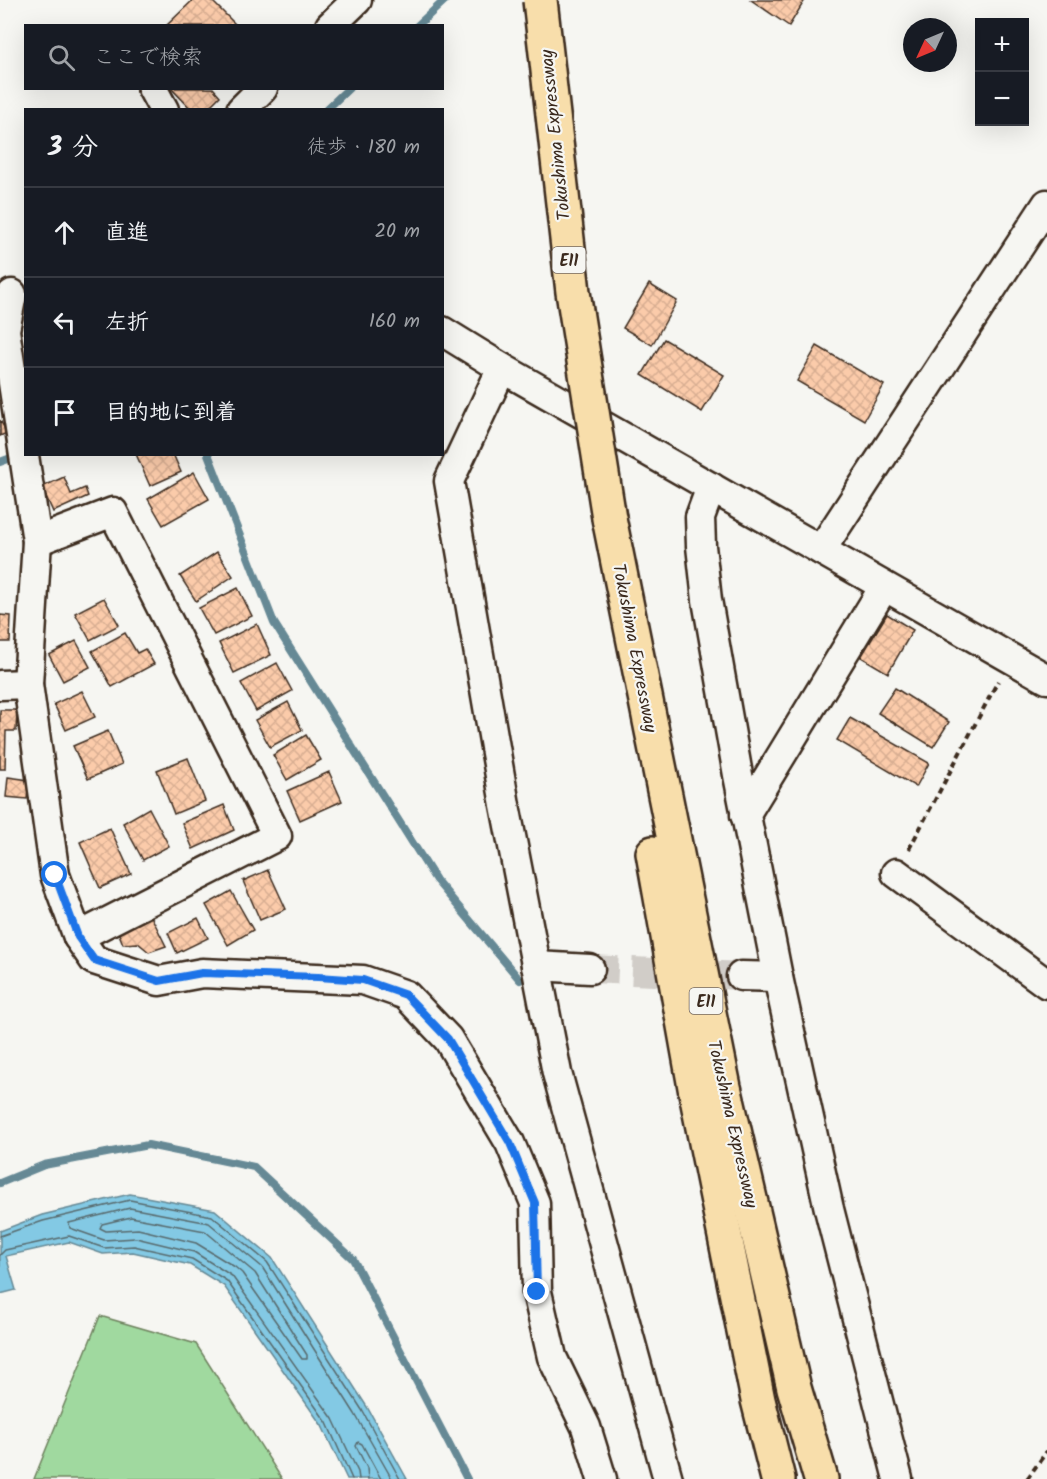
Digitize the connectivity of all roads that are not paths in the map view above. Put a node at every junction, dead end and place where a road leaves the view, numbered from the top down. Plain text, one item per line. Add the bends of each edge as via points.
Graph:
1 (357, 0) edge
2 (540, 0) edge
3 (332, 24) edge
4 (153, 90) edge
5 (261, 90) edge
6 (163, 108) edge
7 (243, 108) edge
8 (1047, 204) edge
9 (9, 290) edge
10 (444, 332) edge
11 (502, 368) junction
12 (711, 487) junction
13 (609, 518) junction
14 (37, 542) junction
15 (820, 550) junction
16 (884, 587) junction
17 (1047, 680) edge
18 (28, 684) junction
19 (0, 685) edge
20 (745, 815) junction
21 (896, 873) road end
22 (78, 937) junction
23 (536, 966) junction
24 (590, 969) tunnel mouth
25 (741, 976) tunnel mouth
26 (778, 977) junction
27 (1047, 984) edge
28 (602, 1479) edge
29 (668, 1479) edge
30 (778, 1479) edge
31 (821, 1479) edge
32 (898, 1479) edge

1 - 3 street
2 - 13 highway, Tokushima Expressway / E11, bridge via 573,292
4 - 6 street
5 - 7 street
8 - 15 street
9 - 14 street via 4,330
10 - 11 street
11 - 12 street
11 - 23 street via 449,481
12 - 15 street
12 - 20 street via 700,517 700,546
13 - 30 highway, Tokushima Expressway / E11 via 651,838 698,1104 758,1400
13 - 31 highway, Tokushima Expressway / E11 via 724,1087 794,1388
14 - 18 street
14 - 22 street via 113,512 277,836
15 - 16 street
16 - 17 street
16 - 20 street
18 - 19 street
18 - 22 street via 55,875
20 - 26 street
21 - 27 street
22 - 28 street via 94,960 159,981 202,973 329,978 363,980 406,995 448,1039 510,1143 535,1203 537,1292 552,1357 586,1427
23 - 24 street
23 - 29 street via 557,1073
25 - 26 street
26 - 32 street via 829,1209

